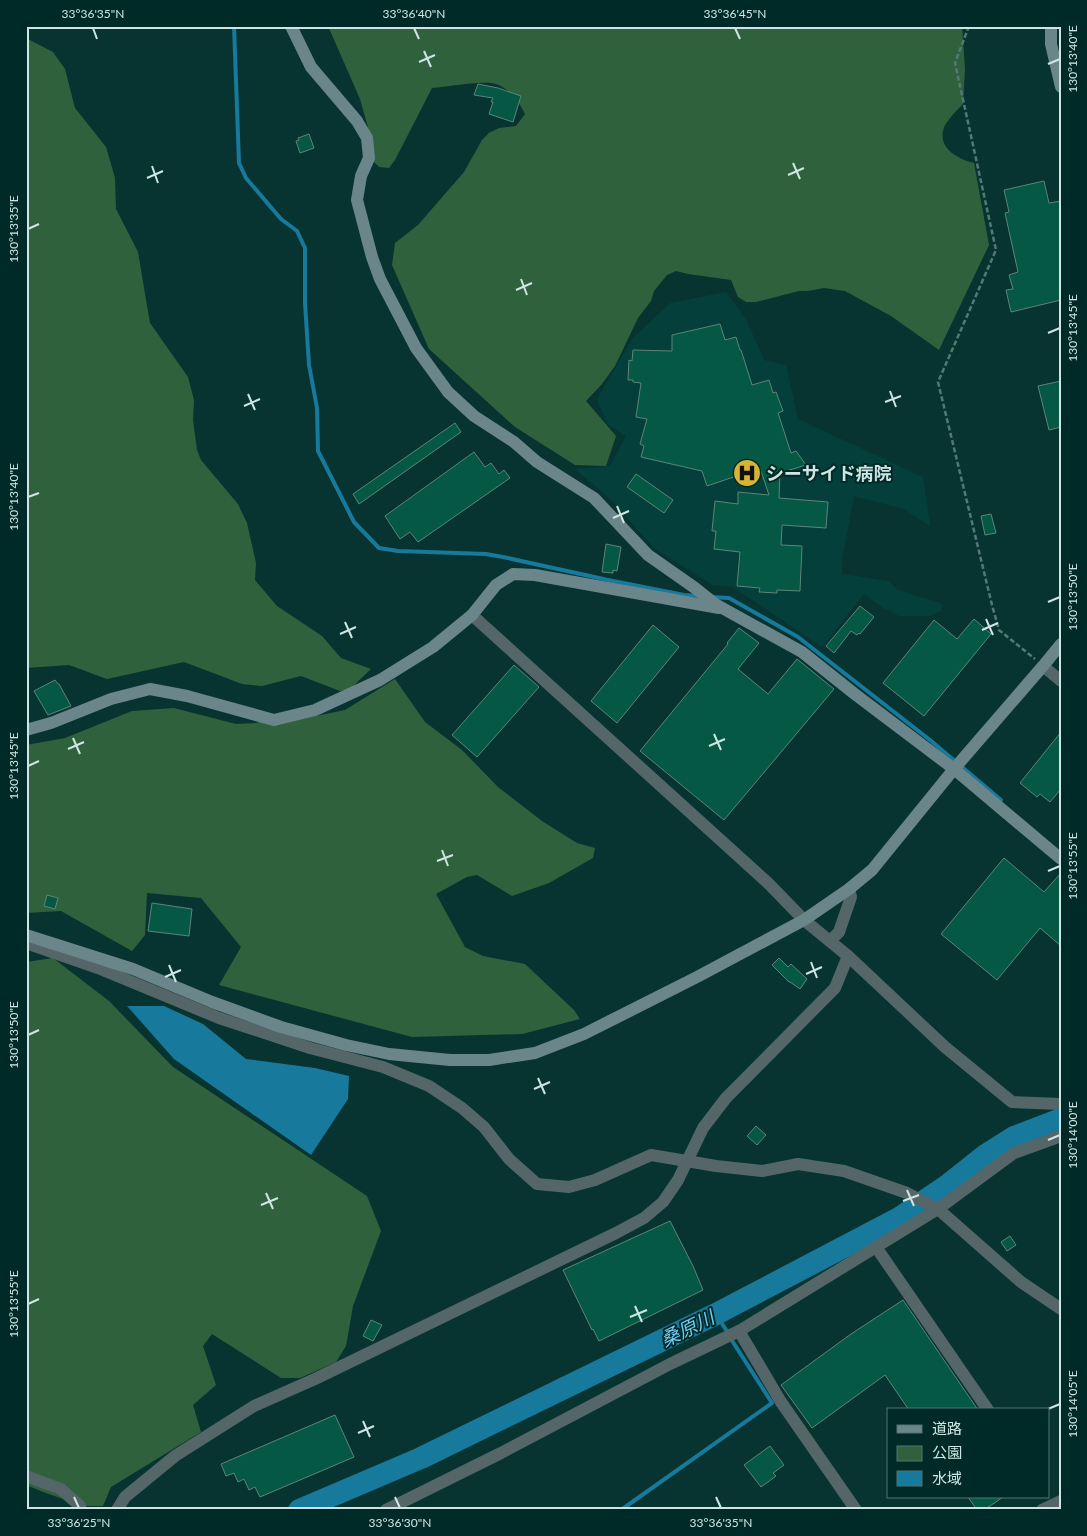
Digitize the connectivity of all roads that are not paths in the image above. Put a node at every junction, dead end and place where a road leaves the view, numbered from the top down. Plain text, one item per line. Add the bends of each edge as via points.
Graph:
1 (291, 26) edge
2 (1051, 26) edge
3 (1061, 87) edge
4 (720, 607) junction
5 (472, 615) junction
6 (1061, 644) edge
7 (1044, 666) junction
8 (1061, 681) edge
9 (26, 730) edge
10 (954, 769) junction
11 (1061, 859) edge
12 (849, 889) junction
13 (804, 920) junction
14 (26, 935) edge
15 (26, 941) edge
16 (830, 941) junction
17 (848, 956) junction
18 (1061, 1104) edge
19 (1061, 1136) edge
20 (686, 1160) junction
21 (938, 1209) junction
22 (876, 1247) junction
23 (1061, 1309) edge
24 (739, 1331) junction
25 (987, 1408) edge
26 (26, 1476) edge
27 (81, 1510) edge
28 (117, 1510) edge
29 (386, 1510) edge
30 (856, 1510) edge

1 - 4 street via 311,67 357,121 367,138 369,158 361,176 357,200 372,257 416,348 448,392 474,416 514,442 537,462 594,498 648,555
2 - 3 street via 1051,44
4 - 5 street via 535,575 512,574 496,585
4 - 10 street via 802,652
5 - 9 street via 433,647 380,680 315,710 274,720 150,689 111,699
5 - 13 street
6 - 7 street
7 - 8 street
7 - 10 street
10 - 11 street
10 - 12 street via 872,870
12 - 13 street
12 - 16 street via 851,897 839,932
13 - 14 street via 584,1034 535,1053 489,1060 389,1054 328,1040 281,1027 133,969
13 - 16 street
15 - 20 street via 218,1018 310,1048 383,1067 429,1086 484,1127 509,1159 537,1184 569,1187 595,1180 651,1155
16 - 17 street
17 - 18 street via 945,1047 1012,1102
17 - 20 street via 835,988 726,1098 703,1128
19 - 21 street via 1014,1153
20 - 21 street via 762,1171 798,1164 844,1171 907,1192
20 - 28 street via 678,1180 663,1202 644,1218 254,1406 175,1456 125,1497
21 - 22 street
21 - 23 street via 1022,1282
22 - 24 street
22 - 25 street
24 - 29 street
24 - 30 street via 781,1402
26 - 27 street via 61,1489

